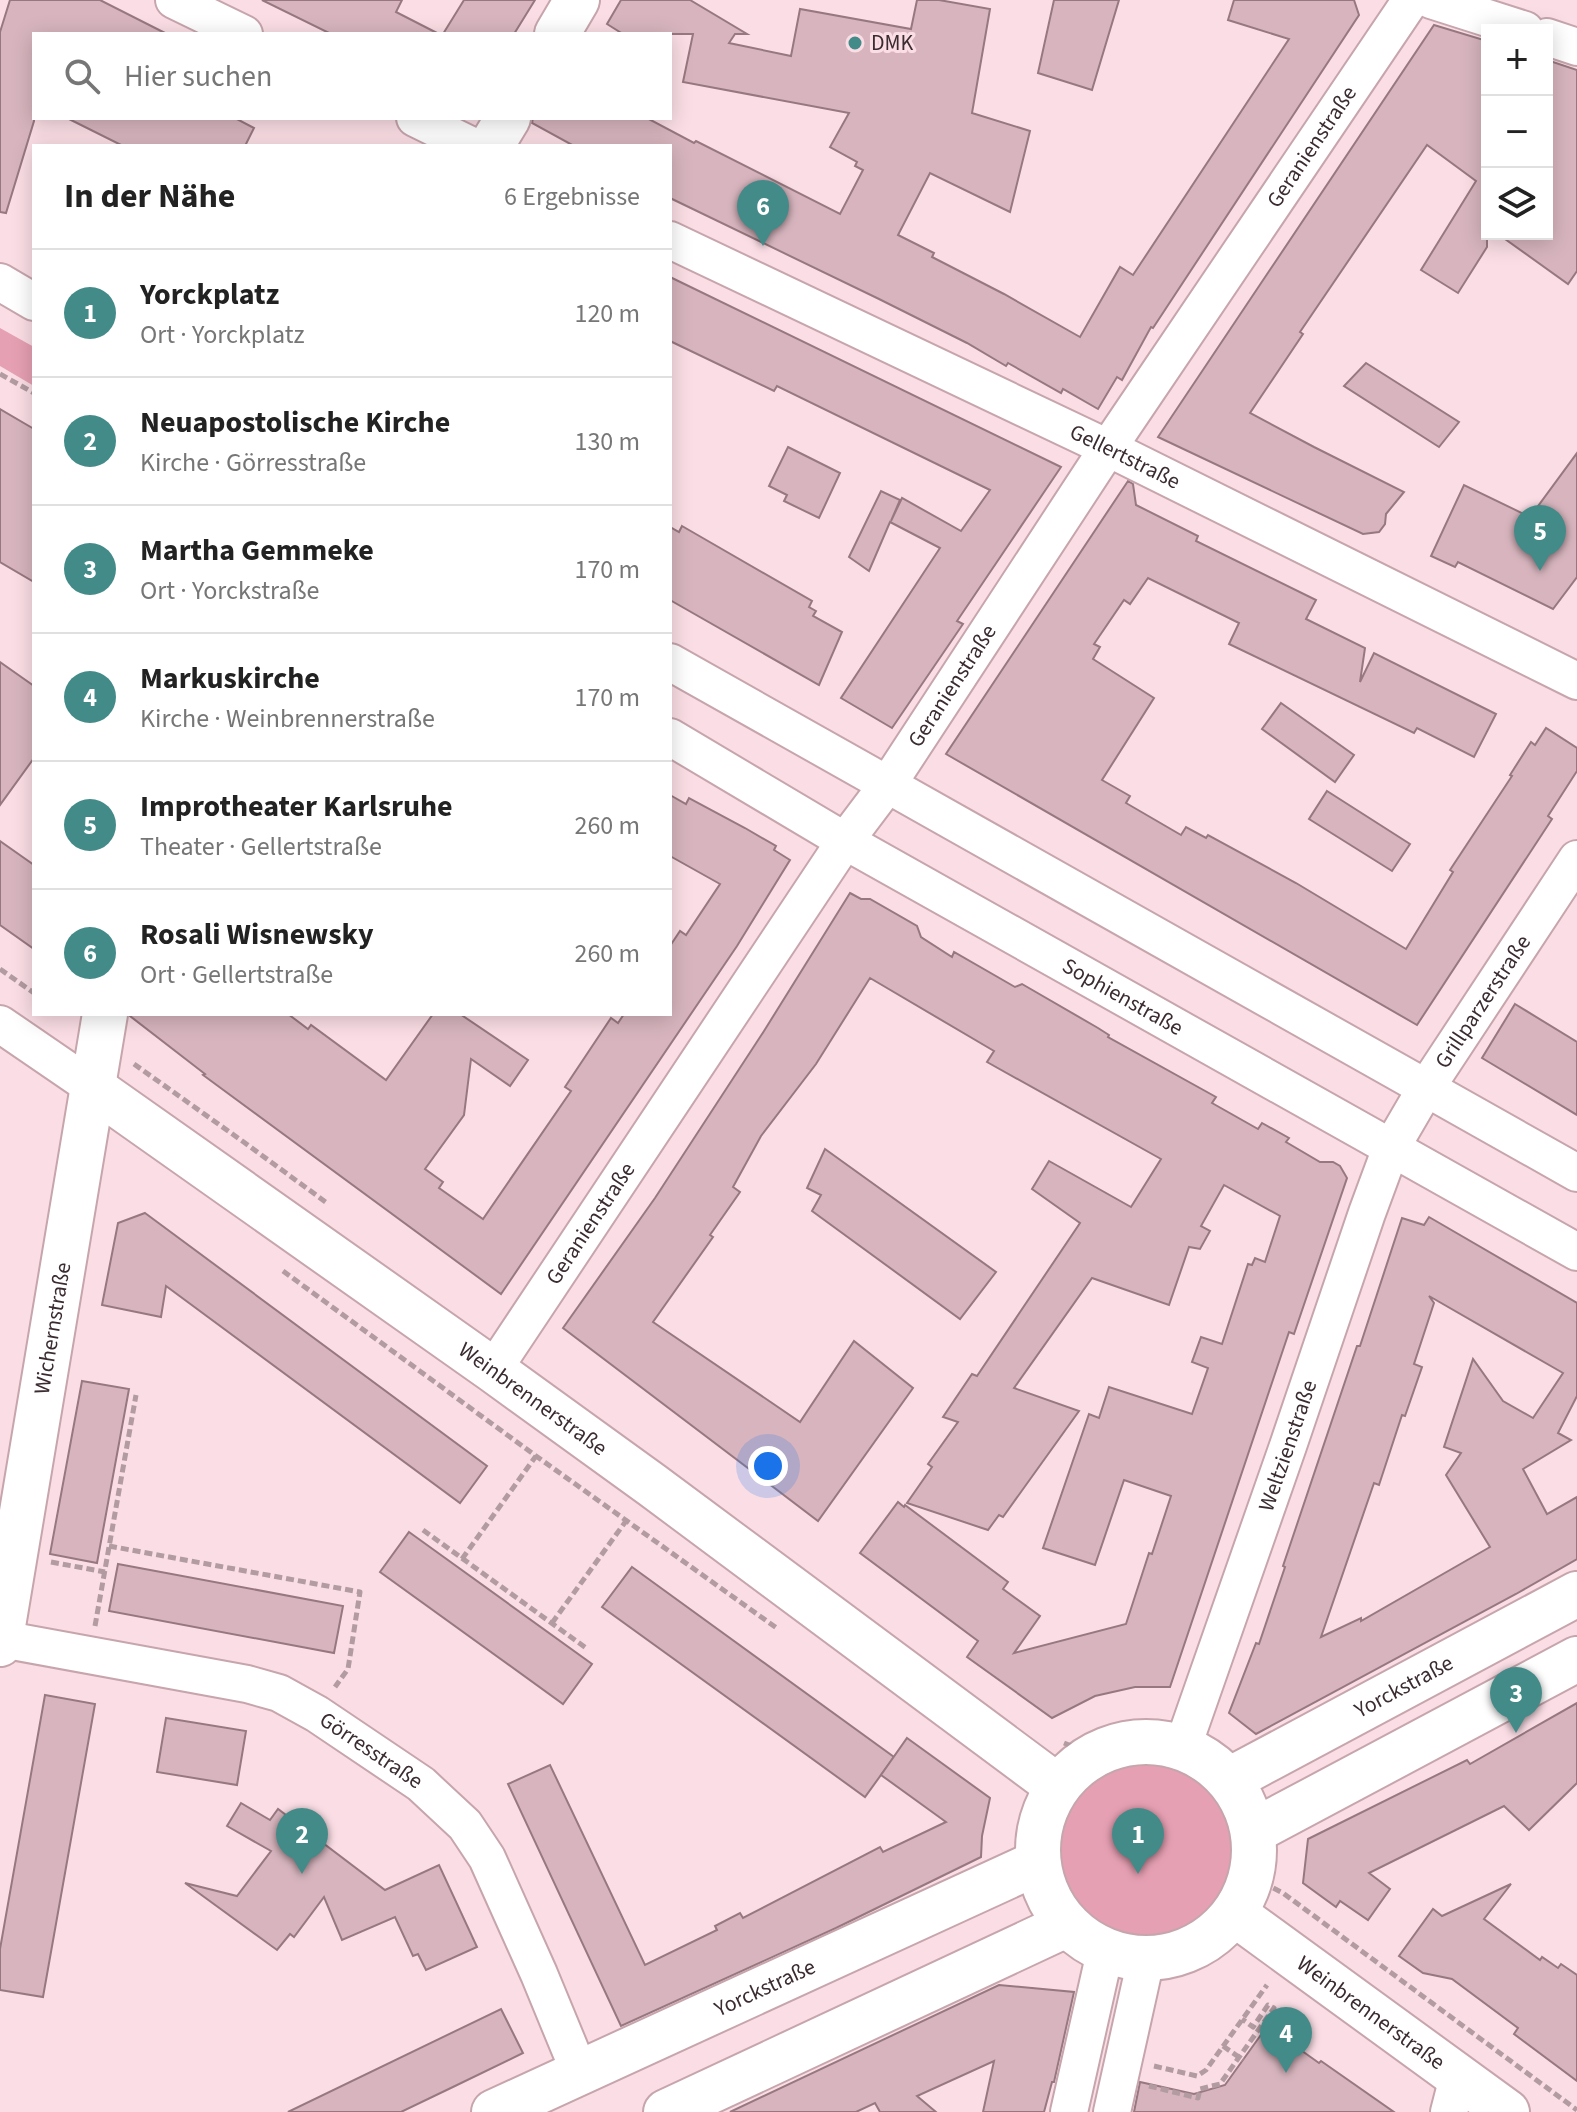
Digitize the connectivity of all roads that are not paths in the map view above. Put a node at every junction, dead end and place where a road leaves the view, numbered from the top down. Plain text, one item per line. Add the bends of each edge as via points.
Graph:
1 (174, 0) edge
2 (577, 0) edge
3 (1411, 0) edge
4 (1431, 0) edge
5 (1506, 24) edge
6 (240, 32) edge
7 (558, 32) edge
8 (1553, 39) edge
9 (1577, 47) edge
10 (419, 120) edge
11 (507, 120) edge
12 (468, 144) edge
13 (492, 144) edge
14 (672, 241) edge
15 (0, 282) edge
16 (32, 301) edge
17 (1108, 448) junction
18 (672, 663) edge
19 (1577, 681) edge
20 (672, 738) edge
21 (888, 784) junction
22 (845, 841) junction
23 (1577, 859) edge
24 (105, 1016) edge
25 (0, 1024) edge
26 (92, 1087) junction
27 (1426, 1088) junction
28 (1391, 1148) junction
29 (1577, 1173) edge
30 (1577, 1252) edge
31 (493, 1370) junction
32 (1577, 1594) edge
33 (0, 1641) edge
34 (1577, 1659) edge
35 (1183, 1746) junction
36 (1231, 1779) junction
37 (1057, 1786) junction
38 (1256, 1830) junction
39 (1037, 1863) junction
40 (1244, 1895) junction
41 (1066, 1925) junction
42 (1126, 1956) junction
43 (579, 2071) junction
44 (1454, 2094) edge
45 (494, 2112) edge
46 (666, 2112) edge
47 (1069, 2112) edge
48 (1112, 2112) edge
49 (1507, 2112) edge

1 - 6 street
2 - 7 street
3 - 17 street, Geranienstraße
4 - 5 street
8 - 9 street
10 - 12 street
11 - 13 street
14 - 17 street, Gellertstraße
15 - 16 street
17 - 19 street, Gellertstraße
17 - 21 street, Geranienstraße
18 - 21 street
20 - 22 street, Sophienstraße
21 - 22 street, Geranienstraße
21 - 27 street
22 - 28 street, Sophienstraße
22 - 31 street, Geranienstraße
23 - 27 street, Grillparzerstraße
24 - 26 street, Wichernstraße
25 - 26 street, Weinbrennerstraße
26 - 31 street, Weinbrennerstraße
26 - 33 street, Wichernstraße
27 - 28 street, Grillparzerstraße
27 - 29 street
28 - 30 street, Sophienstraße
28 - 35 street, Weltzienstraße
31 - 37 street, Weinbrennerstraße
32 - 36 street, Yorckstraße
33 - 43 street, Görresstraße via 279,1693 421,1784 465,1825 487,1858
34 - 38 street
35 - 36 street
35 - 37 street via 1135,1741 1093,1755
36 - 38 street
37 - 39 street via 1039,1826
38 - 40 street
39 - 41 street via 1047,1899
39 - 43 street, Yorckstraße
40 - 42 street via 1210,1939 1181,1954
40 - 44 street, Weinbrennerstraße
41 - 42 street via 1094,1946
41 - 46 street
42 - 47 street
42 - 48 street via 1133,2072
43 - 45 street, Yorckstraße
44 - 49 street, Weinbrennerstraße

